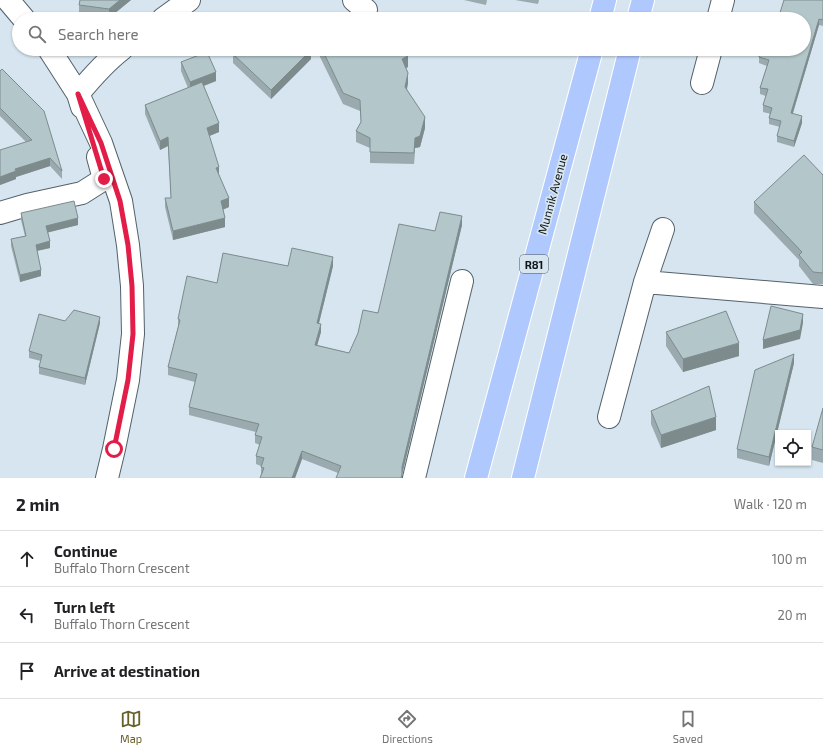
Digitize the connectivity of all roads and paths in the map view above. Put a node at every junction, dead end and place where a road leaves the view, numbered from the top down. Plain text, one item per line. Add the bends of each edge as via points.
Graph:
1 (8, 0) edge
2 (189, 0) edge
3 (643, 0) edge
4 (723, 0) edge
5 (18, 12) edge
6 (173, 12) edge
7 (640, 12) edge
8 (720, 12) edge
9 (54, 56) edge
10 (113, 56) edge
11 (590, 56) edge
12 (628, 56) edge
13 (708, 56) edge
14 (702, 83) dead end
15 (78, 94) junction
16 (0, 214) edge
17 (663, 229) dead end
18 (462, 281) dead end
19 (645, 282) junction
20 (823, 297) edge
21 (609, 417) dead end
22 (107, 478) edge
23 (414, 478) edge
24 (476, 478) edge
25 (523, 478) edge

1 - 5 street
2 - 6 street
3 - 7 main road
4 - 8 street
9 - 15 street
10 - 15 street
11 - 24 main road, Munnik Avenue / R81
12 - 25 main road
13 - 14 street
15 - 16 street via 104,179 82,193 27,205
15 - 22 street via 101,143 120,201 132,286 133,334 128,380
17 - 19 street
18 - 23 street
19 - 20 street
19 - 21 street

